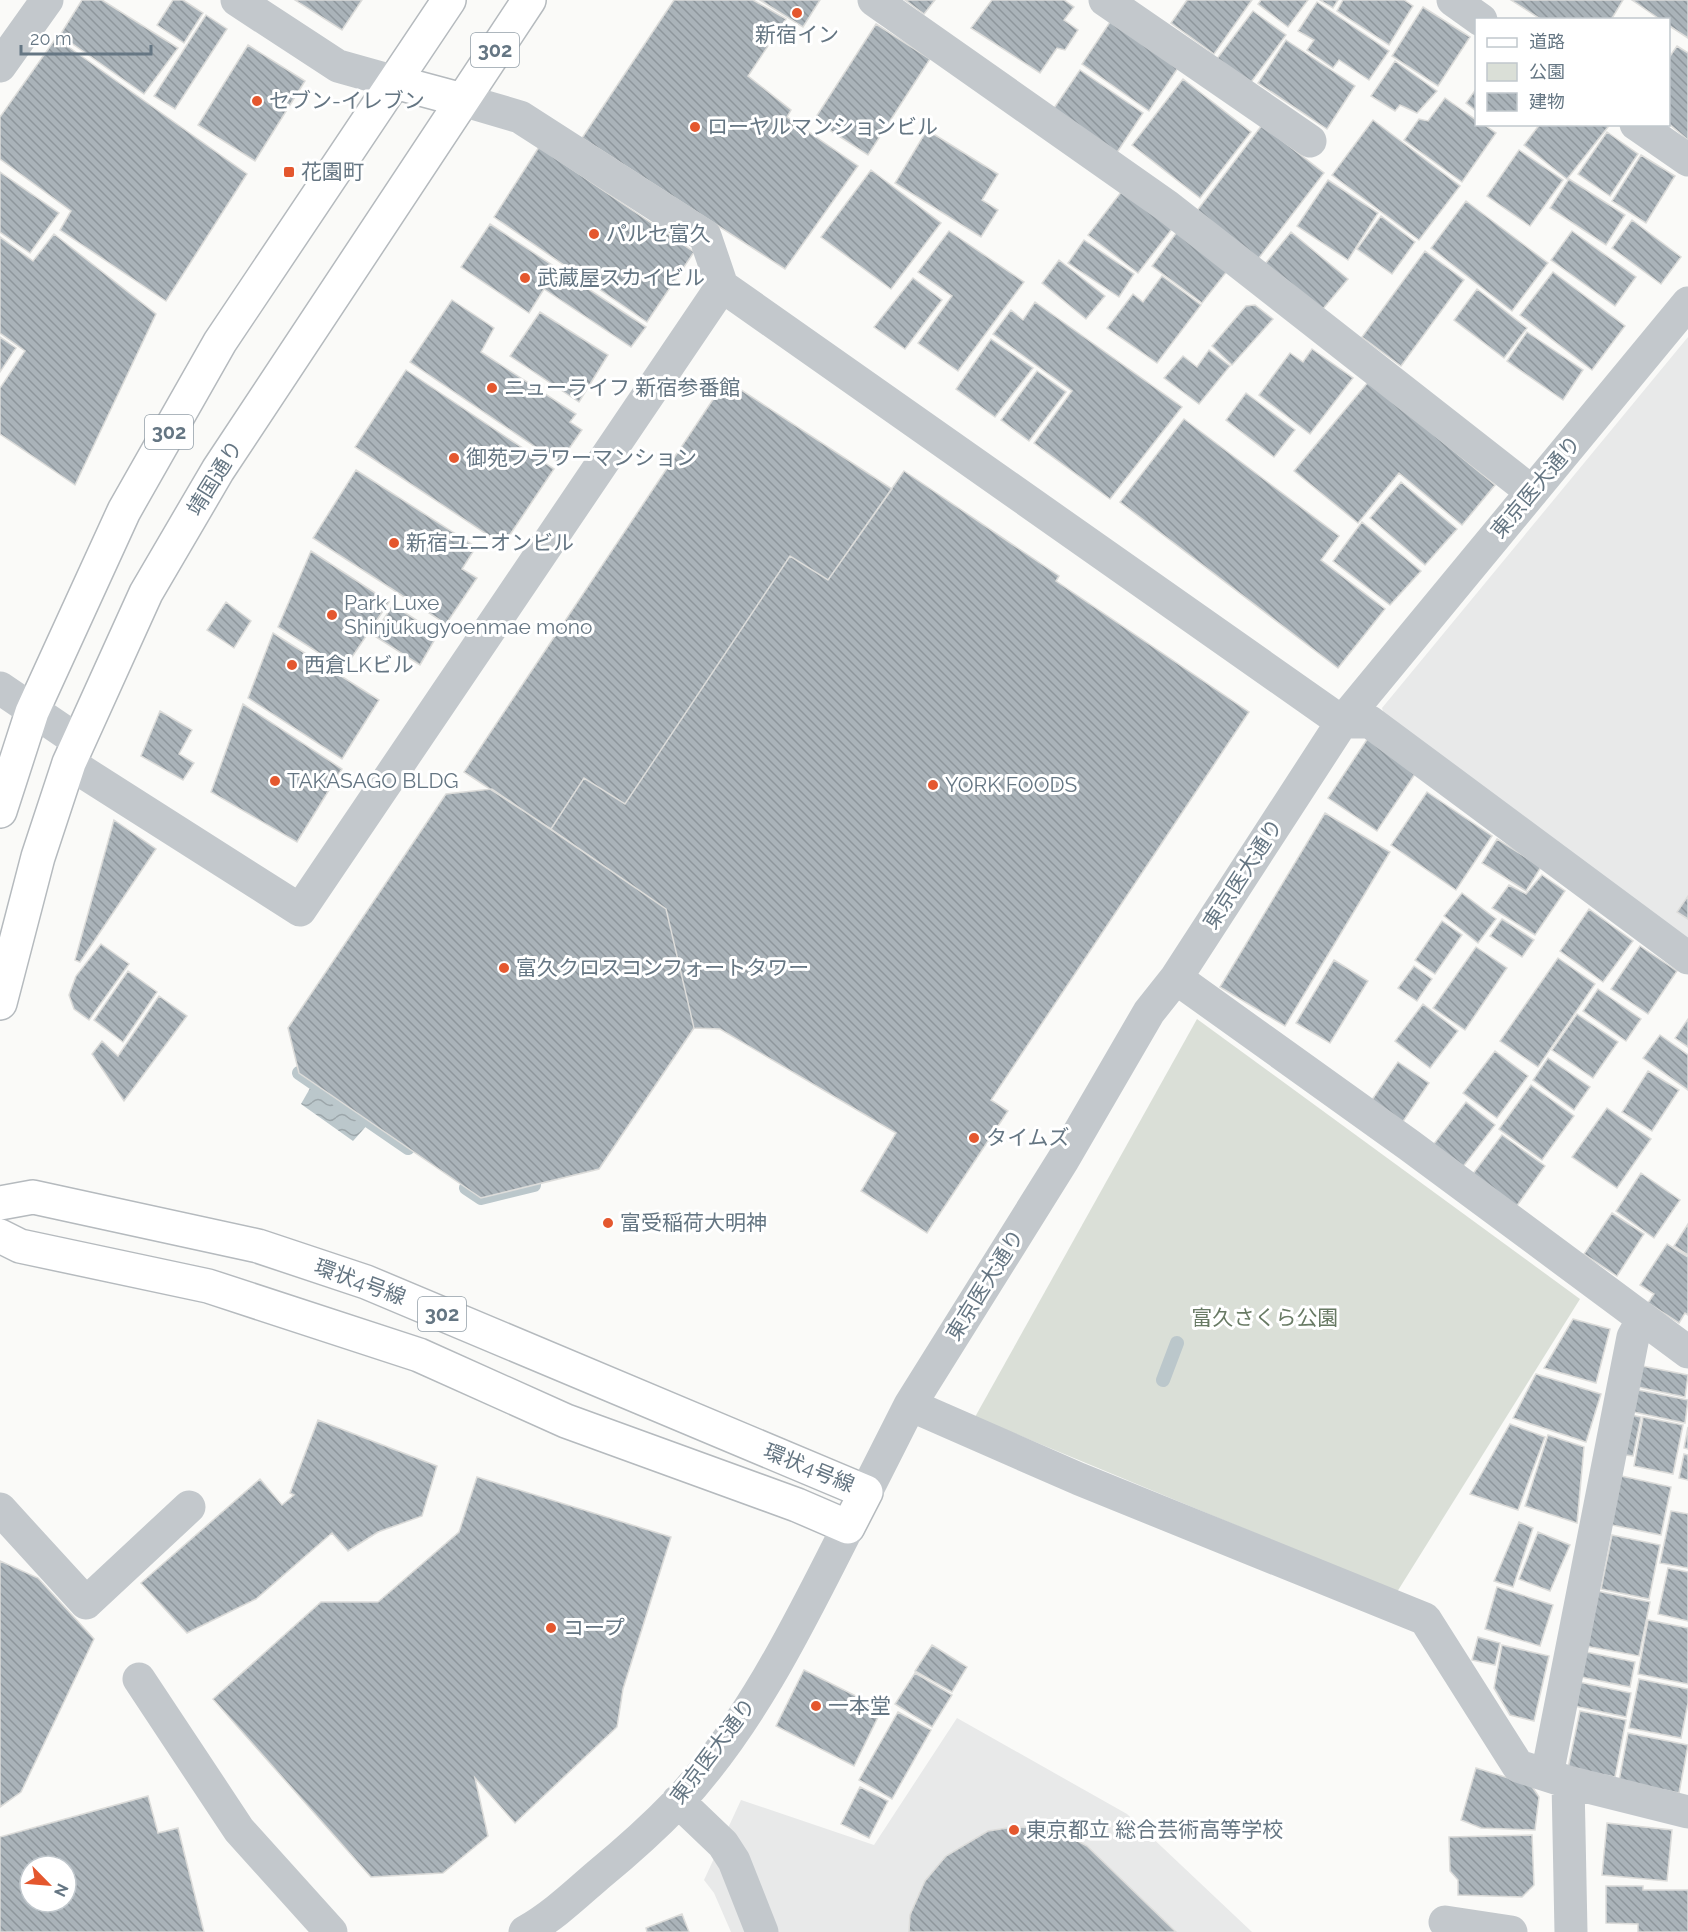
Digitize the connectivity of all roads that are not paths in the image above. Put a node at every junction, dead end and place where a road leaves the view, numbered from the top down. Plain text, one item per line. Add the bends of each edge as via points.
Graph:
1 (47, 0) edge
2 (237, 0) edge
3 (449, 0) edge
4 (529, 0) edge
5 (874, 0) edge
6 (1105, 0) edge
7 (1453, 0) edge
8 (1478, 18) edge
9 (0, 66) edge
10 (395, 82) junction
11 (462, 100) junction
12 (1639, 126) edge
13 (1310, 141) dead end
14 (1688, 160) edge
15 (722, 286) junction
16 (1688, 303) edge
17 (1532, 492) junction
18 (0, 688) edge
19 (32, 712) junction
20 (1342, 722) junction
21 (73, 752) junction
22 (0, 811) edge
23 (1688, 958) edge
24 (1176, 978) junction
25 (0, 1004) edge
26 (0, 1203) edge
27 (0, 1236) edge
28 (1643, 1319) junction
29 (1688, 1352) edge
30 (910, 1405) junction
31 (866, 1492) junction
32 (189, 1507) dead end
33 (0, 1509) edge
34 (848, 1527) junction
35 (139, 1679) dead end
36 (1557, 1779) junction
37 (678, 1802) junction
38 (1688, 1812) edge
39 (1445, 1922) dead end
40 (331, 1932) edge
41 (525, 1932) edge
42 (762, 1932) edge
43 (1511, 1932) edge
44 (1571, 1932) edge

1 - 9 street
2 - 10 street via 338,66
3 - 10 main road, 302
4 - 11 main road, 靖国通り / 302
5 - 17 street via 1167,206
6 - 13 street
7 - 8 street
10 - 11 main road
10 - 19 main road, 302 via 220,342 124,511
11 - 15 street via 520,117 705,236
11 - 21 main road, 靖国通り / 302 via 218,470 146,592
12 - 14 street
15 - 20 street
15 - 21 street via 300,910
16 - 17 street, 東京医大通り
17 - 20 street, 東京医大通り
18 - 19 street
19 - 21 street
19 - 22 main road, 302
20 - 23 street via 1370,722
20 - 24 street, 東京医大通り
21 - 25 main road, 靖国通り / 302 via 38,857
24 - 28 street
24 - 30 street, 東京医大通り via 1149,1012 1063,1160
26 - 31 main road, 環状4号線 / 302 via 33,1197 258,1246 366,1282
27 - 34 main road, 環状4号線 / 302 via 20,1246 208,1286 419,1355 566,1421
28 - 29 street
28 - 36 street via 1633,1337
30 - 31 street, 東京医大通り
30 - 36 street via 1079,1479 1425,1619 1518,1766
31 - 34 main road, 環状4号線
32 - 33 street via 86,1604
34 - 37 street, 東京医大通り via 787,1645 728,1738
35 - 40 street via 239,1830
36 - 38 street
36 - 44 street
37 - 41 street, 東京医大通り via 610,1865 544,1921
37 - 42 street via 723,1844 734,1861
39 - 43 street

